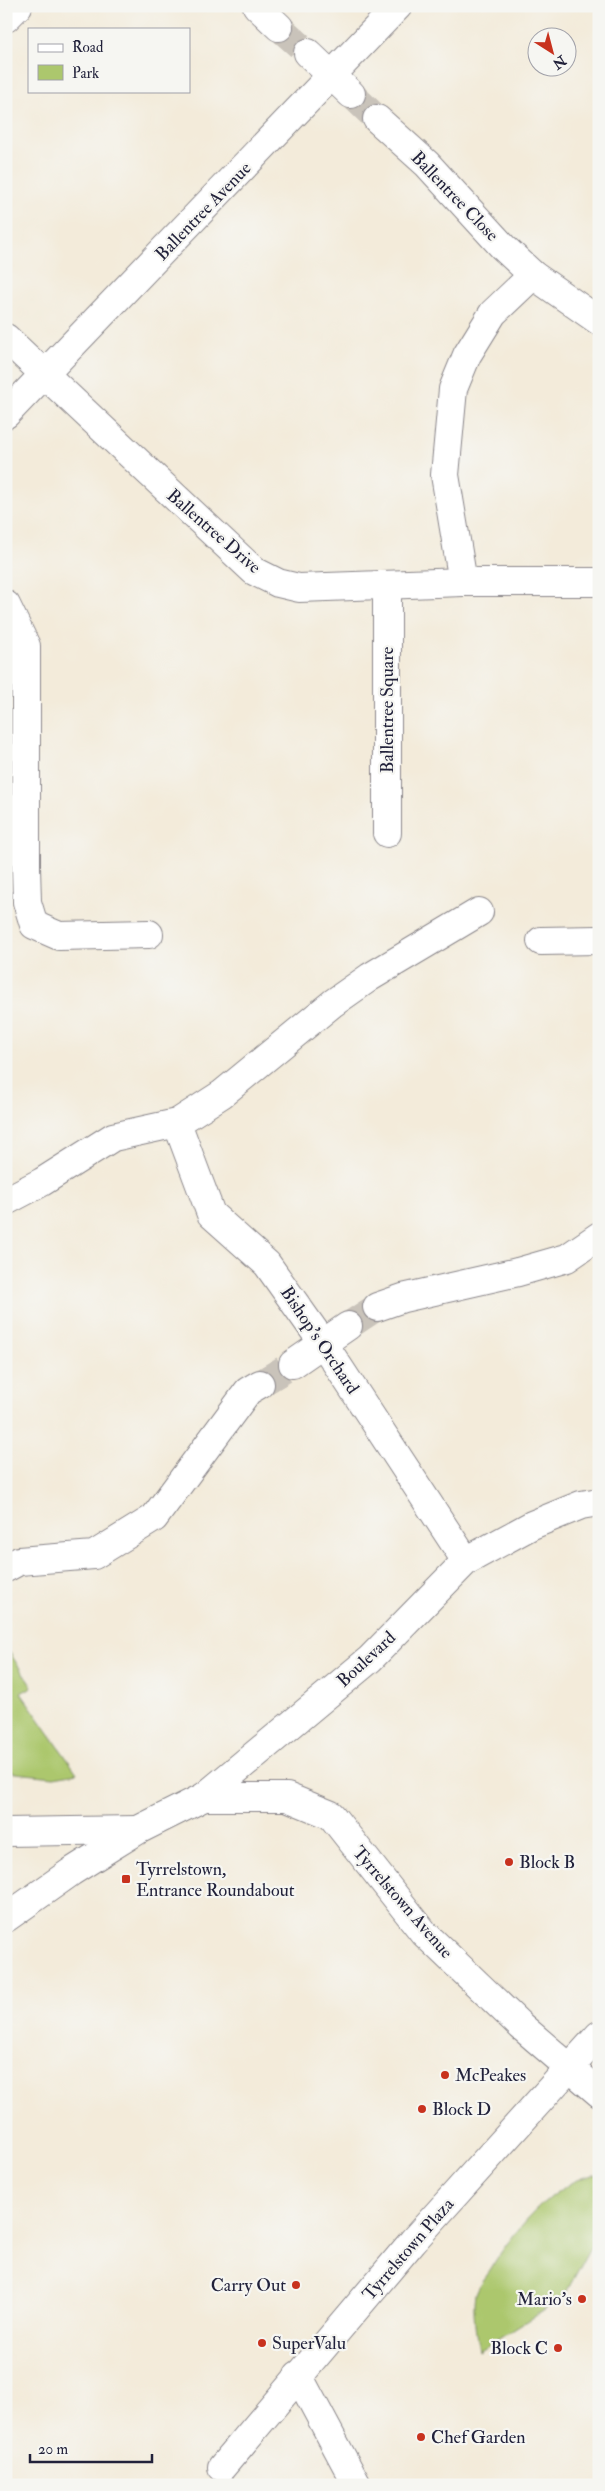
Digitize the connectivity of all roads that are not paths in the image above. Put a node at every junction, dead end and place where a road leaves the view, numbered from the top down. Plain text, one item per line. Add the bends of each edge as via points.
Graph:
1 (18, 6) edge
2 (258, 6) edge
3 (398, 6) edge
4 (6, 18) edge
5 (280, 27) tunnel mouth
6 (308, 54) tunnel mouth
7 (341, 85) junction
8 (377, 119) tunnel mouth
9 (533, 275) junction
10 (599, 322) edge
11 (6, 338) edge
12 (46, 375) junction
13 (6, 414) edge
14 (463, 582) junction
15 (599, 582) edge
16 (387, 586) junction
17 (6, 605) edge
18 (388, 833) dead end
19 (16, 869) edge
20 (479, 912) dead end
21 (149, 934) dead end
22 (599, 940) edge
23 (541, 941) dead end
24 (176, 1123) junction
25 (6, 1201) edge
26 (599, 1236) edge
27 (377, 1307) tunnel mouth
28 (348, 1326) tunnel mouth
29 (323, 1343) junction
30 (293, 1364) tunnel mouth
31 (260, 1384) tunnel mouth
32 (599, 1502) edge
33 (466, 1561) junction
34 (6, 1568) edge
35 (204, 1796) junction
36 (138, 1830) junction
37 (6, 1832) edge
38 (6, 1918) edge
39 (599, 2035) edge
40 (570, 2067) junction
41 (599, 2093) edge
42 (298, 2375) junction
43 (222, 2467) dead end
44 (358, 2485) edge

1 - 4 street
2 - 5 street
3 - 7 street, Ballentree Avenue
6 - 7 street
7 - 12 street, Ballentree Avenue
8 - 9 street, Ballentree Close via 427,164
9 - 10 street, Ballentree Close
9 - 14 street via 492,314 467,355 453,389 445,475
11 - 12 street, Ballentree Drive
12 - 13 street, Ballentree Avenue
12 - 16 street, Ballentree Drive via 254,571 278,583 299,588
14 - 15 street, Ballentree Drive
14 - 16 street, Ballentree Drive
16 - 18 street, Ballentree Square
17 - 19 street via 26,646
19 - 21 street via 34,925 59,936
20 - 24 street via 370,977 333,1003 222,1094
22 - 23 street
24 - 25 street via 113,1137
24 - 29 street, Bishop's Orchard via 211,1214 267,1264
26 - 27 street via 567,1258
28 - 29 street
29 - 30 street
29 - 33 street, Bishop's Orchard
31 - 34 street via 248,1391 154,1518 94,1555 18,1561
32 - 33 street, Boulevard via 581,1505 532,1525
33 - 35 street, Boulevard via 370,1659
35 - 36 street, Boulevard
35 - 40 street, Tyrrelstown Avenue via 287,1797 331,1815 424,1933 521,2026
36 - 37 street, Boulevard
36 - 38 street, Boulevard
39 - 40 street, Tyrrelstown Plaza
40 - 41 street, Tyrrelstown Avenue
40 - 42 street, Tyrrelstown Plaza via 413,2241
42 - 43 street, Tyrrelstown Plaza
42 - 44 street

